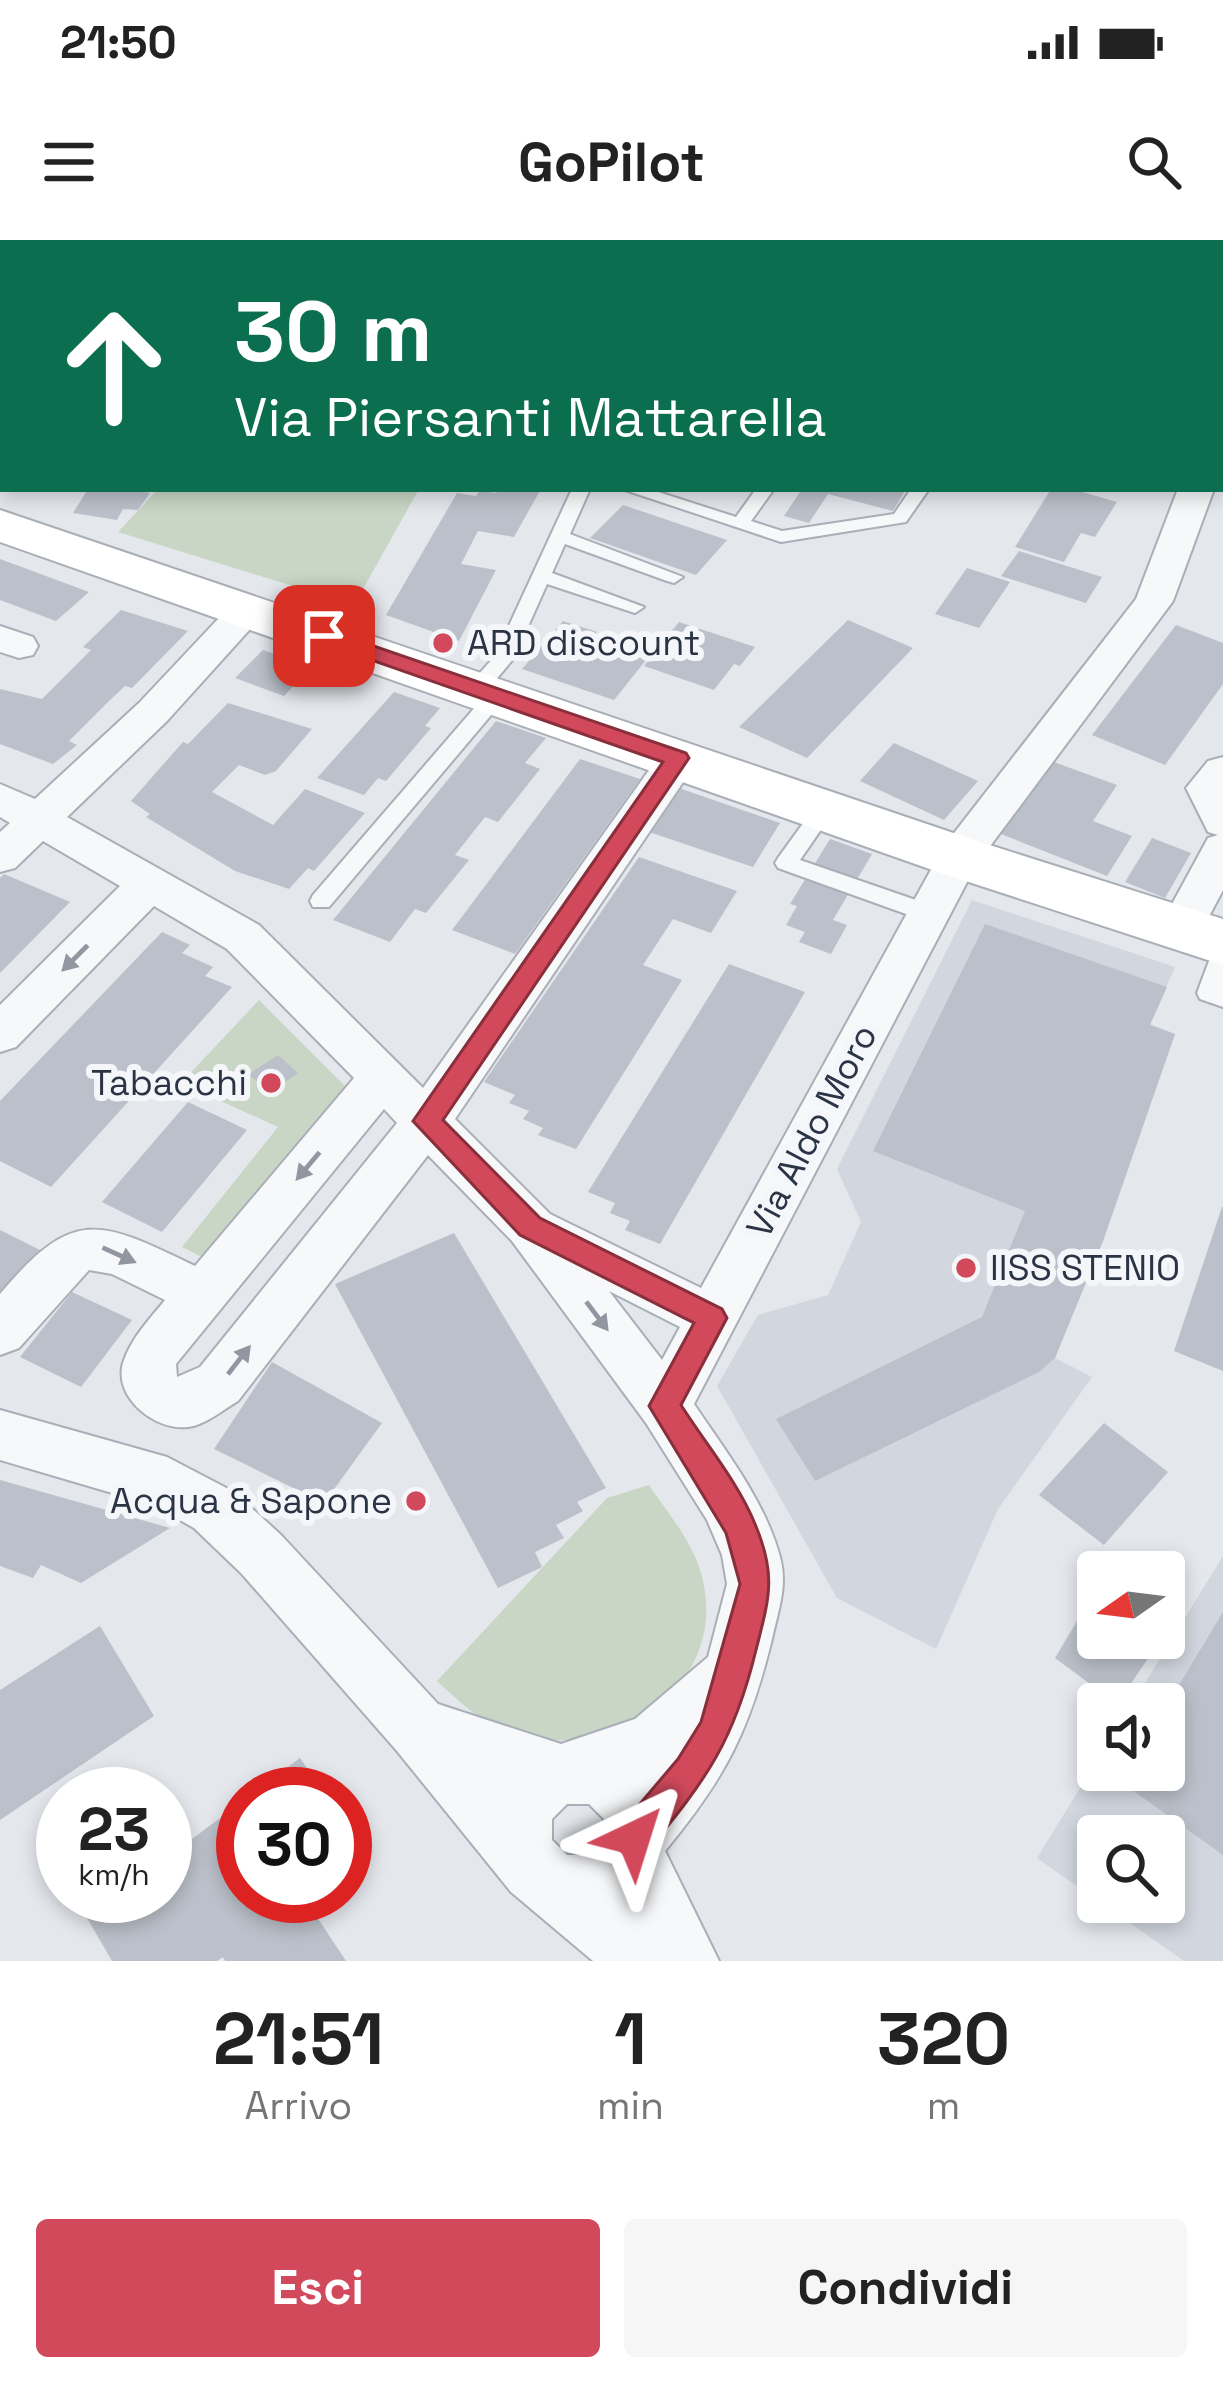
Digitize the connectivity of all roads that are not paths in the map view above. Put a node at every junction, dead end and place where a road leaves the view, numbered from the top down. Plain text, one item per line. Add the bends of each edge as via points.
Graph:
1 (580, 492) edge
2 (641, 492) edge
3 (763, 492) edge
4 (918, 492) edge
5 (1195, 492) edge
6 (740, 524) junction
7 (1, 526) edge
8 (559, 536) junction
9 (541, 576) junction
10 (674, 577) dead end
11 (634, 607) dead end
12 (248, 609) junction
13 (487, 693) junction
14 (678, 758) junction
15 (1223, 771) edge
16 (0, 798) edge
17 (824, 809) junction
18 (42, 819) junction
19 (1223, 822) edge
20 (1223, 849) edge
21 (0, 857) edge
22 (959, 857) junction
23 (150, 883) junction
24 (321, 901) dead end
25 (928, 913) junction
26 (1209, 941) edge
27 (1223, 998) edge
28 (0, 1034) edge
29 (383, 1076) junction
30 (427, 1121) junction
31 (530, 1226) junction
32 (202, 1294) junction
33 (712, 1318) junction
34 (0, 1332) edge
35 (665, 1406) junction
36 (0, 1435) edge
37 (735, 1659) junction
38 (419, 1729) junction
39 (568, 1772) junction
40 (633, 1845) junction
41 (541, 1875) junction
42 (643, 1961) edge
43 (686, 1961) edge

1 - 8 lane
2 - 6 lane
3 - 6 lane
4 - 6 lane via 900,518 781,537
5 - 22 street, Via Aldo Moro via 1154,601
7 - 12 main road
8 - 9 lane
8 - 10 lane
9 - 11 lane
9 - 13 lane
12 - 13 main road
12 - 18 street
13 - 14 main road
13 - 24 lane
14 - 17 main road
14 - 30 street
15 - 19 street via 1207,788
16 - 18 street
17 - 22 main road
17 - 25 lane via 786,863
18 - 21 street
18 - 23 street
20 - 26 street
22 - 25 street, Via Aldo Moro
22 - 26 main road
23 -> 28 street
23 - 29 street via 243,938
25 - 33 street, Via Aldo Moro
26 - 27 lane via 1208,992
29 - 30 street
29 -> 32 street
30 - 31 street
32 -> 30 street via 149,1361 148,1383 174,1403 200,1400 219,1384
31 - 33 street
31 -> 35 street
34 -> 32 street via 58,1261 86,1246
33 - 35 street, Via Aldo Moro
35 - 37 street via 752,1556 756,1584
36 - 38 street via 167,1483 214,1510
37 - 39 street via 699,1710 662,1741
37 - 40 street via 713,1734
38 - 39 street
38 - 41 street
39 - 40 street via 596,1773 625,1795
39 - 41 street via 544,1782 523,1813 520,1832
40 - 41 street via 621,1869 587,1889
40 - 43 street
41 - 42 street

